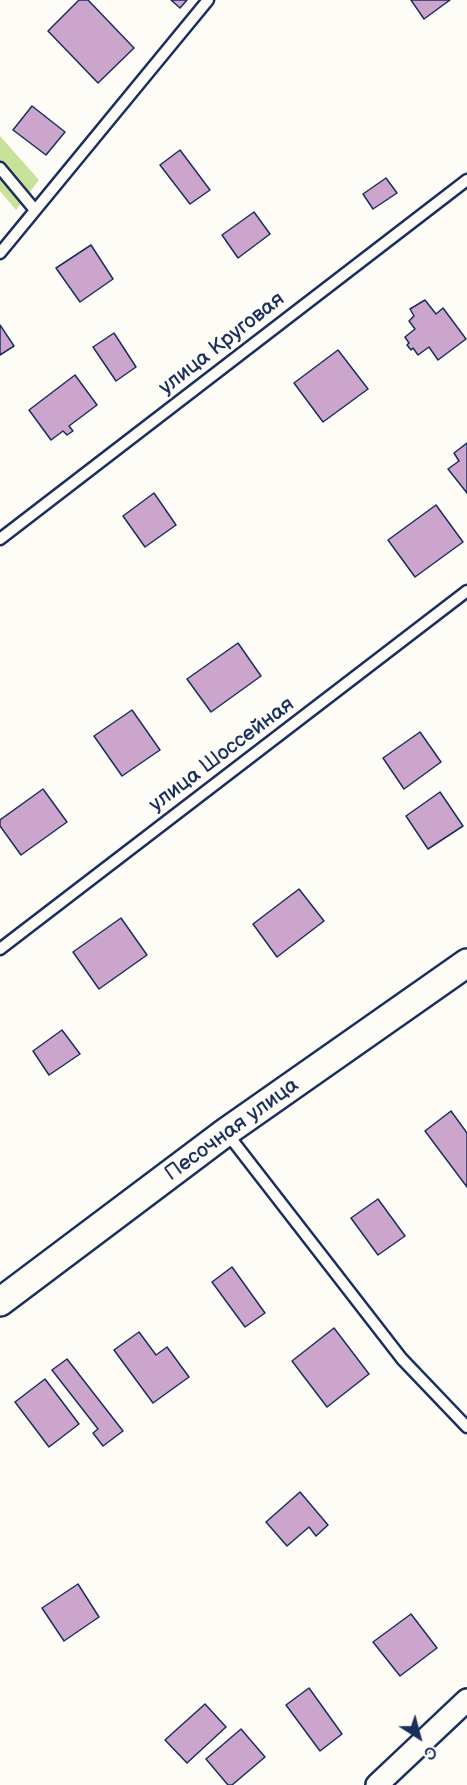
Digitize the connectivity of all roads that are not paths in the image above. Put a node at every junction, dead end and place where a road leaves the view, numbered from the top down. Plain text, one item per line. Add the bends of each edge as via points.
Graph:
1 (208, 0) edge
2 (0, 168) edge
3 (467, 180) edge
4 (35, 210) junction
5 (0, 253) edge
6 (0, 539) edge
7 (467, 591) edge
8 (0, 949) edge
9 (467, 963) edge
10 (226, 1132) junction
11 (0, 1302) edge
12 (467, 1427) edge
13 (467, 1700) edge
14 (377, 1785) edge

1 - 4 lane
2 - 4 lane
3 - 6 lane, улица Круговая
4 - 5 lane
7 - 8 lane, улица Шоссейная
9 - 10 street, Песочная улица
10 - 11 street, Песочная улица
10 - 12 lane via 402,1359
13 - 14 street

